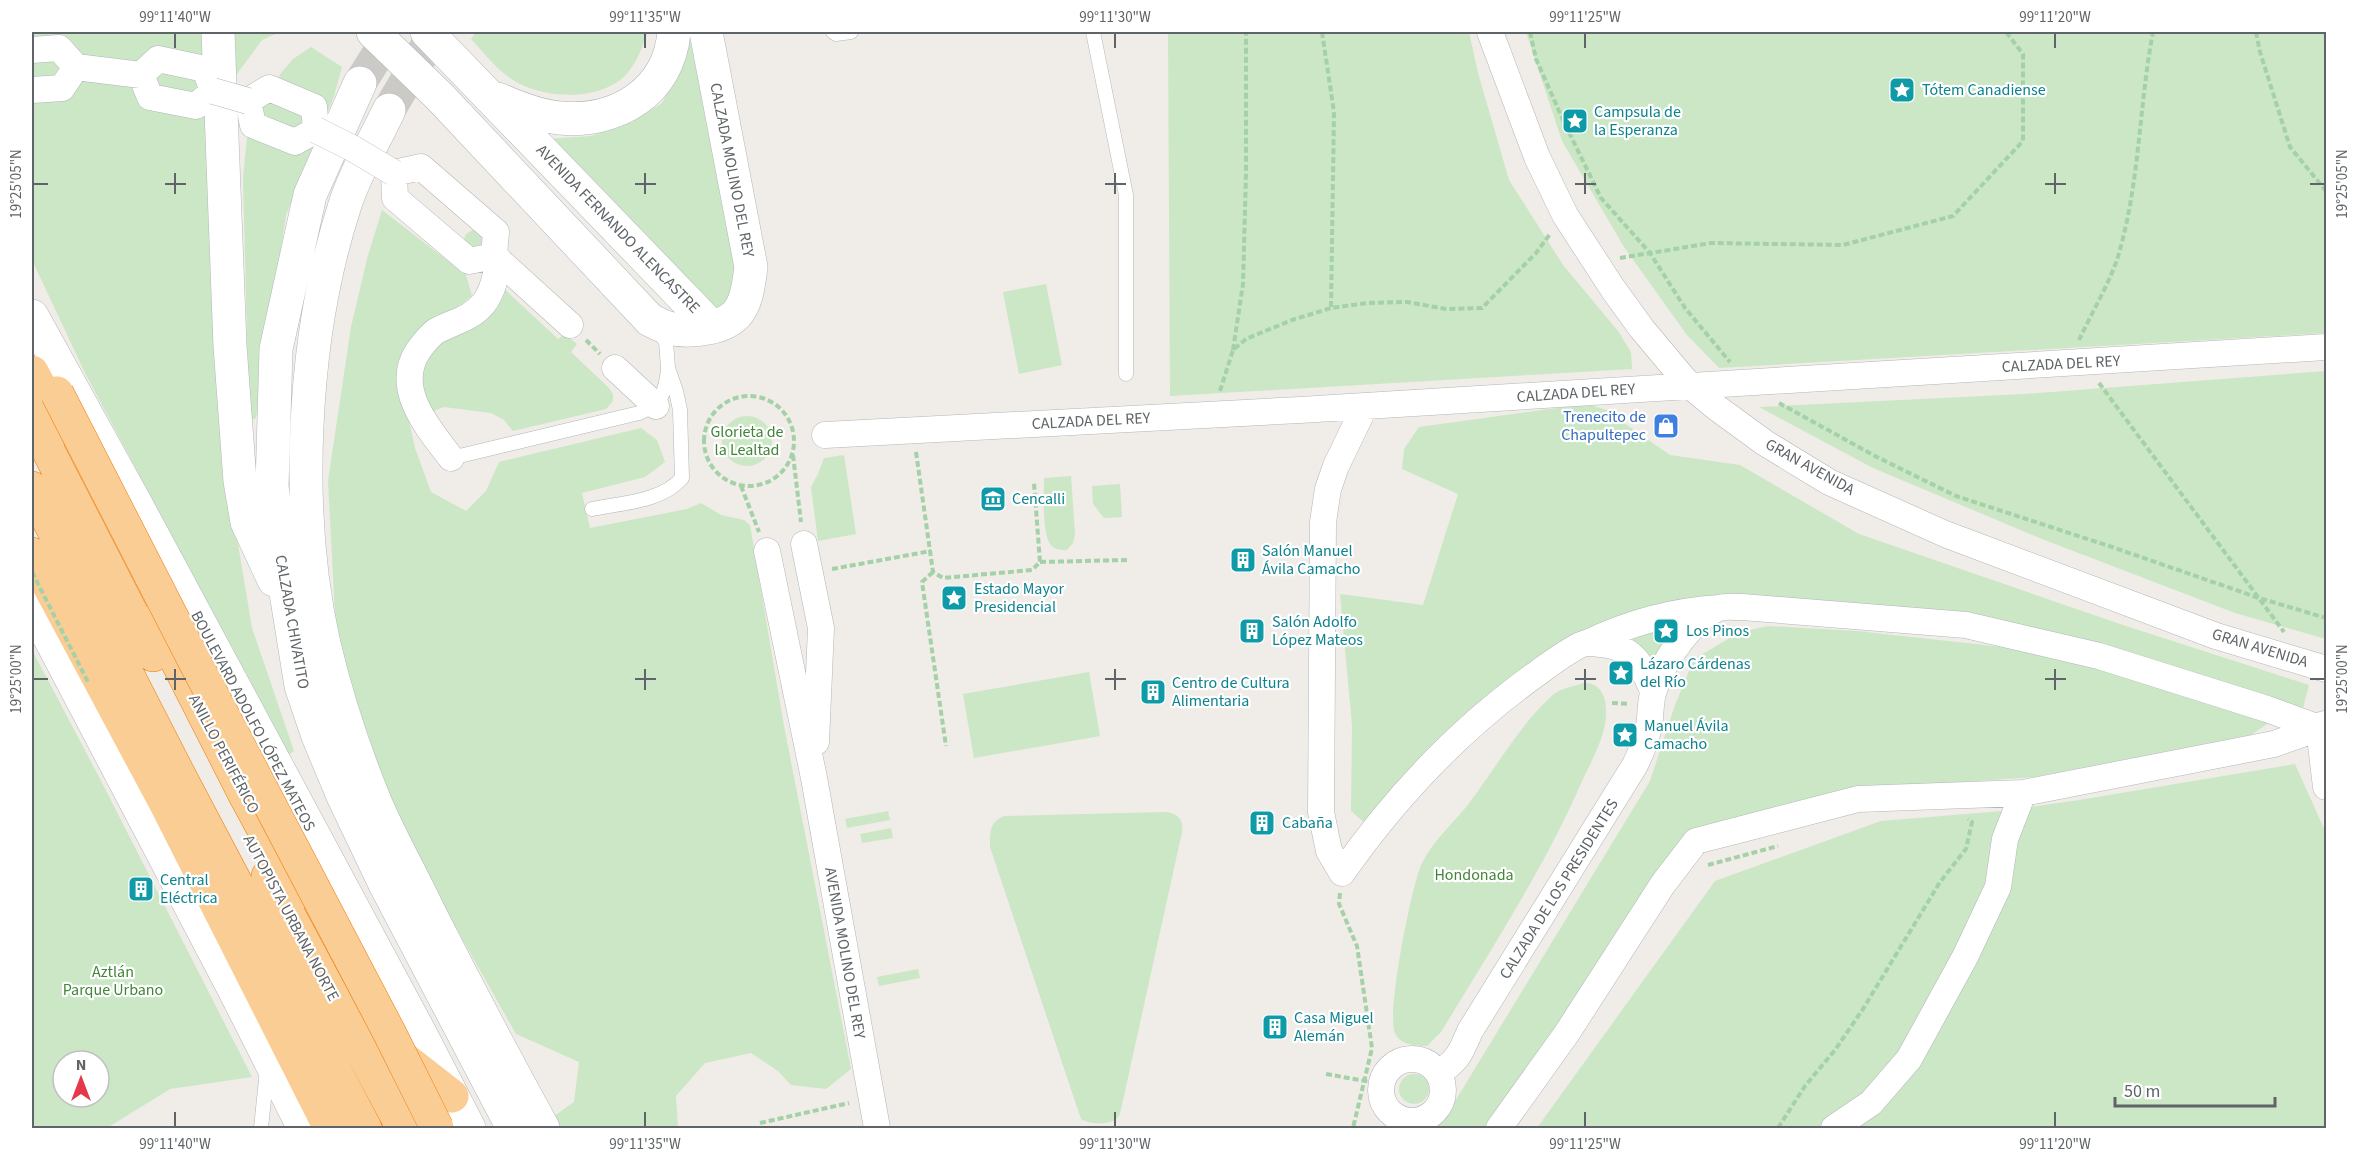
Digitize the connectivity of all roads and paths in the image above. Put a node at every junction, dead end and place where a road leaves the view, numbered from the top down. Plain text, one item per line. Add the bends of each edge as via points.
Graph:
1 (218, 32) edge
2 (373, 32) edge
3 (427, 32) edge
4 (674, 32) edge
5 (706, 32) edge
6 (833, 32) edge
7 (851, 32) edge
8 (1093, 32) edge
9 (1246, 32) edge
10 (1322, 32) edge
11 (1490, 32) edge
12 (2006, 32) edge
13 (2152, 32) edge
14 (2256, 32) edge
15 (32, 50) edge
16 (76, 67) junction
17 (141, 75) junction
18 (360, 82) tunnel mouth
19 (32, 90) edge
20 (213, 91) junction
21 (490, 96) junction
22 (248, 101) junction
23 (389, 110) tunnel mouth
24 (316, 130) junction
25 (394, 174) junction
26 (2326, 191) edge
27 (1565, 214) junction
28 (496, 258) junction
29 (1595, 262) junction
30 (1331, 308) junction
31 (32, 316) edge
32 (650, 320) junction
33 (570, 325) joint
34 (712, 327) junction
35 (32, 346) edge
36 (2326, 347) edge
37 (1233, 350) junction
38 (2076, 364) junction
39 (615, 368) joint
40 (668, 368) junction
41 (32, 372) edge
42 (1126, 374) dead end
43 (1689, 385) junction
44 (656, 406) junction
45 (1365, 406) junction
46 (1213, 415) junction
47 (32, 418) edge
48 (913, 430) junction
49 (825, 435) dead end
50 (793, 454) junction
51 (451, 458) joint
52 (1034, 483) dead end
53 (741, 485) junction
54 (32, 488) edge
55 (592, 509) dead end
56 (32, 512) edge
57 (804, 544) joint
58 (766, 551) joint
59 (931, 551) junction
60 (32, 554) edge
61 (1127, 560) dead end
62 (1040, 562) junction
63 (32, 572) edge
64 (933, 572) junction
65 (810, 573) junction
66 (286, 597) junction
67 (46, 607) edge
68 (1720, 608) junction
69 (1586, 643) junction
70 (70, 653) junction
71 (2316, 666) edge
72 (88, 682) dead end
73 (1653, 691) junction
74 (2323, 725) edge
75 (946, 746) dead end
76 (814, 778) junction
77 (2326, 787) edge
78 (2023, 793) junction
79 (1964, 816) dead end
80 (1788, 842) dead end
81 (1703, 866) dead end
82 (1342, 873) junction
83 (379, 1039) junction
84 (268, 1056) junction
85 (1438, 1073) junction
86 (1326, 1074) dead end
87 (1373, 1083) junction
88 (452, 1096) junction
89 (870, 1098) junction
90 (760, 1123) dead end
91 (261, 1128) edge
92 (304, 1128) edge
93 (330, 1128) edge
94 (355, 1128) edge
95 (365, 1128) edge
96 (403, 1128) edge
97 (429, 1128) edge
98 (437, 1128) edge
99 (469, 1128) edge
100 (513, 1128) edge
101 (543, 1128) edge
102 (877, 1128) edge
103 (1353, 1128) edge
104 (1499, 1128) edge
105 (1778, 1128) edge
106 (1834, 1128) edge

1 - 66 main road via 230,346 240,481 253,538
2 - 32 main road, AVENIDA FERNANDO ALENCASTRE via 440,97
3 - 21 main road, AVENIDA FERNANDO ALENCASTRE
4 - 21 main road via 668,61 652,89 612,111 559,118 527,111
5 - 34 main road, CALZADA MOLINO DEL REY via 751,267 741,309 730,320
6 - 7 lane
8 - 42 lane via 1126,195
9 - 37 path via 1243,284
10 - 30 path via 1334,112
11 - 27 street, GRAN AVENIDA via 1537,158
12 - 29 path via 2023,54 2023,141 1953,216 1843,245 1711,243
13 - 38 path via 2136,180 2119,255
14 - 26 path via 2290,147
15 - 16 street via 59,48
16 - 17 street
16 - 19 street via 62,88
17 - 20 street via 150,97 196,106
17 - 20 street via 158,59 205,69
18 - 66 main road, CALZADA CHIVATITO via 310,195 276,349 272,486
20 - 22 street, bridge
21 - 34 main road, AVENIDA FERNANDO ALENCASTRE
22 - 24 street via 253,125 295,142
22 - 24 street via 269,88 314,107
23 - 101 main road, CALZADA CHIVATITO via 344,207 317,327 308,395 307,466 308,533 316,595 339,698 377,807 482,1017
24 - 25 street, bridge
25 - 28 street via 395,198 470,261
25 - 28 street via 421,167 496,232
27 - 29 street, GRAN AVENIDA
27 - 30 path via 1536,253 1482,308 1446,309 1407,302
28 - 33 street
28 - 51 street via 490,293 484,303 423,343 409,374 416,407
29 - 43 street, GRAN AVENIDA via 1642,329
30 - 37 path via 1246,339
31 - 88 main road, BOULEVARD ADOLFO LÓPEZ MATEOS
32 - 34 main road, AVENIDA FERNANDO ALENCASTRE via 667,328
32 - 40 lane via 666,342
33 - 39 path
35 - 98 highway, bridge
36 - 38 street, CALZADA DEL REY
37 - 46 path
38 - 43 street, CALZADA DEL REY
38 - 71 path
39 - 44 street
40 - 44 lane via 664,391
40 - 55 lane via 680,410 682,478 657,496
41 - 83 highway, ANILLO PERIFÉRICO via 241,788
43 - 45 street, CALZADA DEL REY
43 - 71 street, GRAN AVENIDA via 1765,443 1829,482 1934,529 2091,590 2205,632
44 - 51 lane
45 - 46 street, CALZADA DEL REY
45 - 82 street via 1336,466 1323,522 1321,812 1329,851
46 - 48 street, CALZADA DEL REY
47 - 96 highway, AUTOPISTA URBANA NORTE via 214,774
48 - 49 street, CALZADA DEL REY
48 - 59 path
50 - 53 path via 776,477 762,484
50 - 53 path via 791,425 773,403 745,396 718,407 704,433 704,450 718,475
50 - 57 path
52 - 62 path
53 - 58 path
54 - 95 highway, AUTOPISTA URBANA NORTE
56 - 94 highway via 235,906
57 - 65 street, AVENIDA MOLINO DEL REY
58 - 76 street, AVENIDA MOLINO DEL REY
59 - 64 path
59 - 65 path
60 - 67 highway
61 - 62 path
62 - 64 path via 1032,570 942,578
63 - 72 path, bridge
64 - 75 path via 922,582
65 - 76 street, AVENIDA MOLINO DEL REY via 821,628
66 - 100 main road, CALZADA CHIVATITO via 301,686 343,796
67 - 70 highway
68 - 69 street via 1671,612
68 - 73 street via 1684,638
68 - 74 street via 1966,625 2099,656
69 - 73 street via 1627,650 1639,662
69 - 82 street via 1510,693 1454,741 1404,795
70 - 84 main road
70 - 93 highway via 166,804
73 - 85 street, CALZADA DE LOS PRESIDENTES via 1648,729 1635,765 1470,1031 1461,1054
74 - 77 street
74 - 78 street via 2274,744
76 - 89 street, AVENIDA MOLINO DEL REY
78 - 104 street via 1858,799 1696,841
78 - 106 street via 2005,839 1998,887 1909,1059 1871,1102
79 - 105 path via 1972,822 1966,849 1940,882 1835,1050
80 - 81 path
82 - 87 path via 1339,904 1357,946 1372,1048
83 - 88 highway
83 - 97 highway, ANILLO PERIFÉRICO
84 - 91 lane
84 - 92 main road
85 - 87 street via 1422,1061 1402,1061
85 - 87 street via 1443,1092 1441,1102 1428,1117 1418,1120 1398,1118
86 - 87 path
87 - 103 path
88 - 99 main road, BOULEVARD ADOLFO LÓPEZ MATEOS
89 - 90 path
89 - 102 street, AVENIDA MOLINO DEL REY

